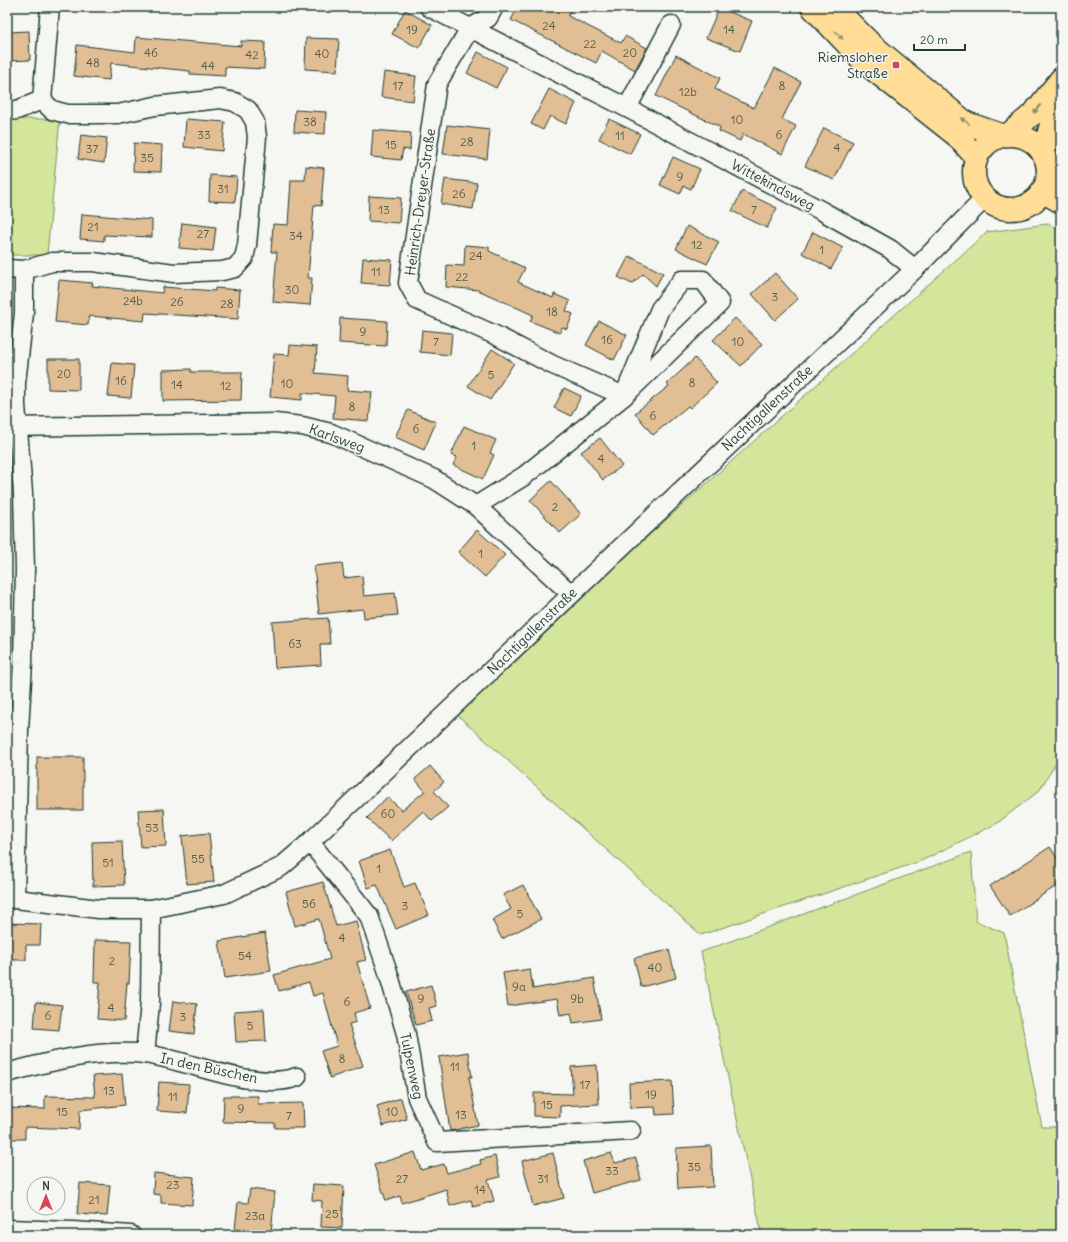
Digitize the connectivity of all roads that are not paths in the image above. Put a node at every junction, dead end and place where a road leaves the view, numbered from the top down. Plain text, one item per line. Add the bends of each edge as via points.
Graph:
1 (50, 7) edge
2 (430, 7) edge
3 (494, 7) edge
4 (812, 7) edge
5 (834, 7) edge
6 (671, 25) dead end
7 (470, 28) junction
8 (1061, 79) edge
9 (42, 100) junction
10 (628, 108) junction
11 (1061, 109) edge
12 (7, 111) edge
13 (1005, 135) junction
14 (1044, 154) junction
15 (976, 157) junction
16 (1042, 191) junction
17 (985, 198) junction
18 (1061, 202) edge
19 (915, 269) junction
20 (15, 270) edge
21 (624, 396) junction
22 (12, 427) edge
23 (476, 506) junction
24 (571, 594) junction
25 (13, 730) edge
26 (310, 842) junction
27 (11, 898) edge
28 (151, 909) junction
29 (145, 1054) junction
30 (7, 1073) edge
31 (297, 1077) dead end
32 (631, 1130) dead end
33 (7, 1230) edge
34 (132, 1235) edge

1 - 9 street
2 - 7 street, Wittekindsweg
3 - 7 street via 488,18
4 -> 15 main road via 865,63 957,136
13 -> 5 main road via 966,122 872,44
6 - 10 street
7 - 10 street, Wittekindsweg
7 - 21 street, Heinrich-Dreyer-Straße via 437,84 408,283 417,300
8 -> 13 main road via 1034,113
9 - 12 street via 17,110
9 - 20 street via 52,110 67,114 118,114 155,106 220,99 235,102 248,110 255,122 257,137 247,245 244,258 235,268 222,272 174,273 93,262 52,262
10 - 19 street, Wittekindsweg via 822,211 890,250
11 - 14 main road via 1051,124
13 - 14 main road via 1018,135 1029,139
13 - 15 main road via 986,143
14 - 16 main road via 1048,170
15 - 17 main road via 974,181
16 - 17 main road via 1035,200 1012,209 996,206
16 - 18 main road
17 - 19 street, Nachtigallenstraße
19 - 24 street, Nachtigallenstraße
20 - 22 street via 24,313
21 - 21 street via 720,303 703,280 682,280 660,309
21 - 23 street via 524,476
22 - 23 street, Karlsweg via 275,423 302,426 331,433 434,479
22 - 25 street via 23,493 25,569 23,663
23 - 24 street, Karlsweg
24 - 26 street, Nachtigallenstraße
25 - 27 street
26 - 28 street, Nachtigallenstraße via 280,867 224,894
26 - 32 street, Tulpenweg via 369,916 406,1034 417,1098 437,1142
27 - 28 street, Nachtigallenstraße via 99,909
28 - 29 street, In den Büschen via 150,1003
29 - 30 street, In den Büschen via 109,1053 47,1062
29 - 31 street, In den Büschen via 248,1079 286,1081
33 - 34 street

